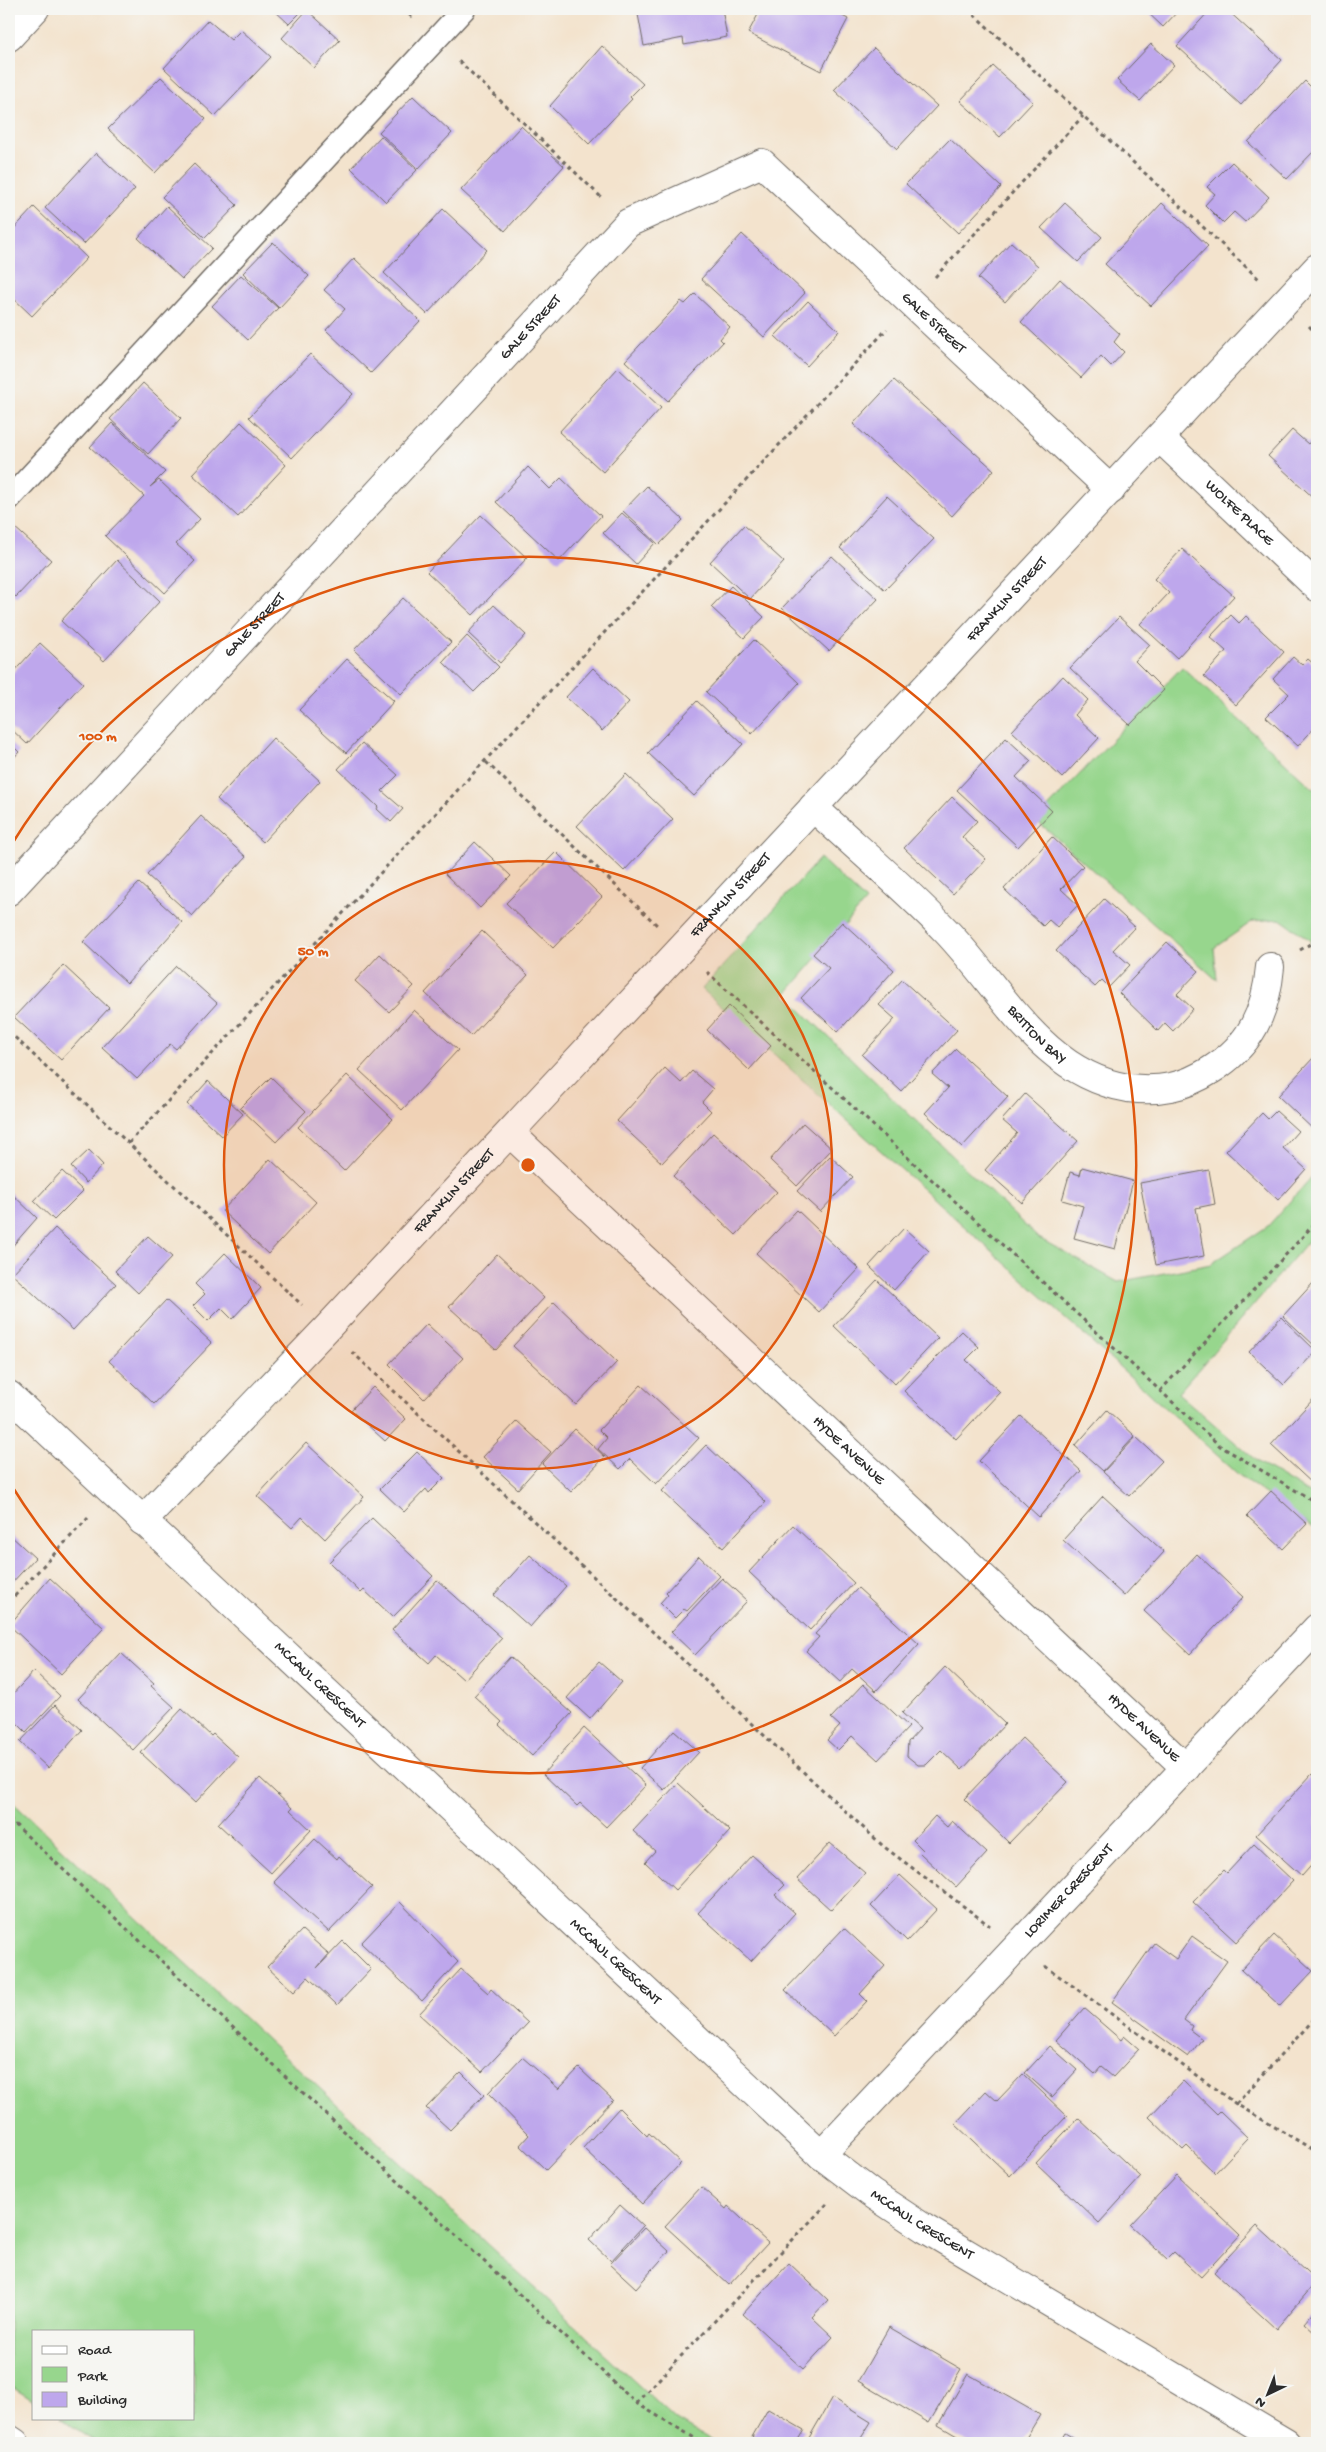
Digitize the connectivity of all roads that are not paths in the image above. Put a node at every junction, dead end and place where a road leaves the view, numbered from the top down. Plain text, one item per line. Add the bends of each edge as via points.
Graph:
1 (34, 9) edge
2 (464, 9) edge
3 (9, 37) edge
4 (1317, 268) edge
5 (1160, 438) junction
6 (1111, 490) junction
7 (9, 499) edge
8 (1317, 588) edge
9 (813, 807) junction
10 (9, 891) edge
11 (1270, 967) dead end
12 (510, 1133) junction
13 (9, 1395) edge
14 (142, 1521) junction
15 (1317, 1628) edge
16 (1186, 1768) junction
17 (821, 2155) junction
18 (9, 2439) edge
19 (15, 2443) edge
20 (1286, 2443) edge

1 - 3 main road
2 - 7 lane
4 - 5 main road, FRANKLIN STREET
5 - 6 main road, FRANKLIN STREET
5 - 8 main road, WOLFE PLACE
6 - 9 main road, FRANKLIN STREET
6 - 10 main road, GALE STREET via 762,163 628,223
9 - 11 main road, BRITTON BAY via 945,930 1034,1035 1086,1074 1115,1086 1172,1089 1219,1065 1242,1044 1259,1020 1268,993
9 - 12 main road, FRANKLIN STREET
12 - 14 main road, FRANKLIN STREET
12 - 16 main road, HYDE AVENUE
13 - 14 main road, MCCAUL CRESCENT
14 - 17 main road, MCCAUL CRESCENT
15 - 16 main road, LORIMER CRESCENT
16 - 17 main road, LORIMER CRESCENT
17 - 20 main road, MCCAUL CRESCENT via 871,2194 924,2228
18 - 19 main road

